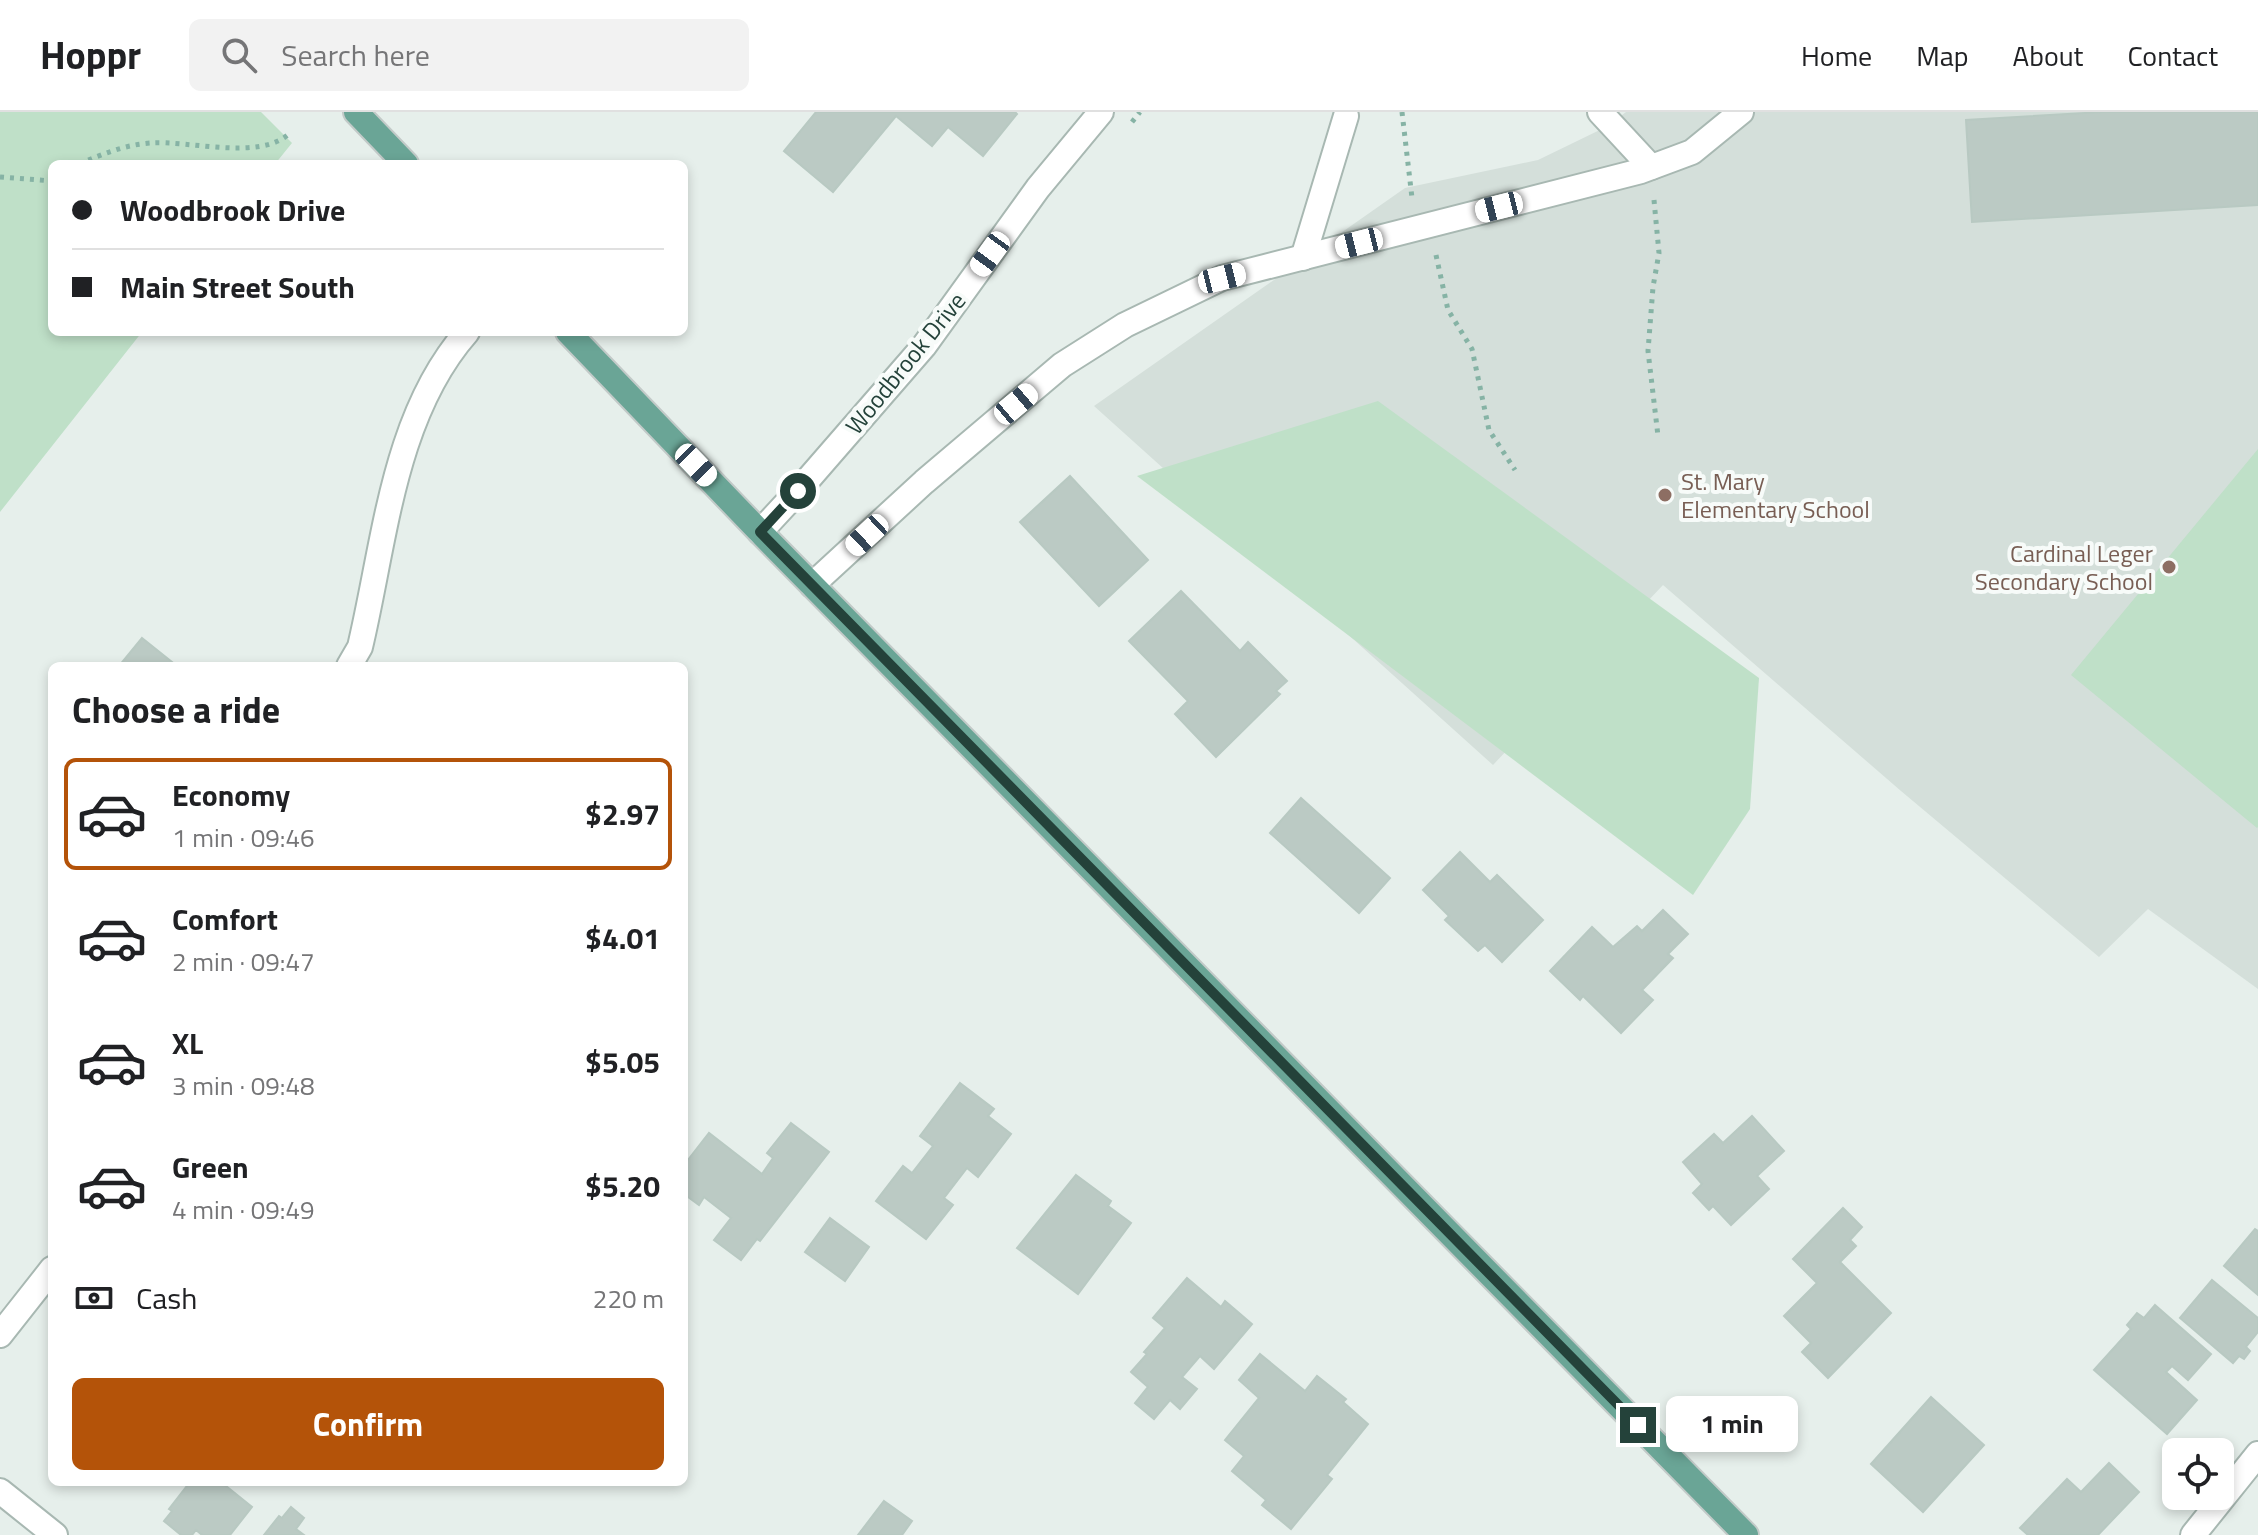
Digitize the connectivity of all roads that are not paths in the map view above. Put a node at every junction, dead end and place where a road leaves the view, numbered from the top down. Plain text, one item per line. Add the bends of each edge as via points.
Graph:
1 (356, 112) edge
2 (1101, 112) edge
3 (1600, 112) edge
4 (1741, 112) edge
5 (1346, 116) dead end
6 (402, 160) edge
7 (1651, 167) junction
8 (1303, 258) junction
9 (464, 336) edge
10 (572, 336) edge
11 (760, 532) junction
12 (812, 585) junction
13 (351, 662) edge
14 (48, 1274) edge
15 (0, 1335) edge
16 (2258, 1454) edge
17 (0, 1491) edge
18 (55, 1535) edge
19 (1746, 1535) edge
20 (2193, 1535) edge

1 - 6 main road
2 - 11 street, Woodbrook Drive via 1038,188 924,346
3 - 7 street
4 - 7 street via 1692,152
5 - 8 street
7 - 8 street
8 - 12 street via 1222,278 1125,325 1062,365
9 - 13 street via 436,373 396,474 360,647
10 - 11 main road
11 - 12 main road
12 - 19 main road
14 - 15 street
16 - 20 street
17 - 18 street

